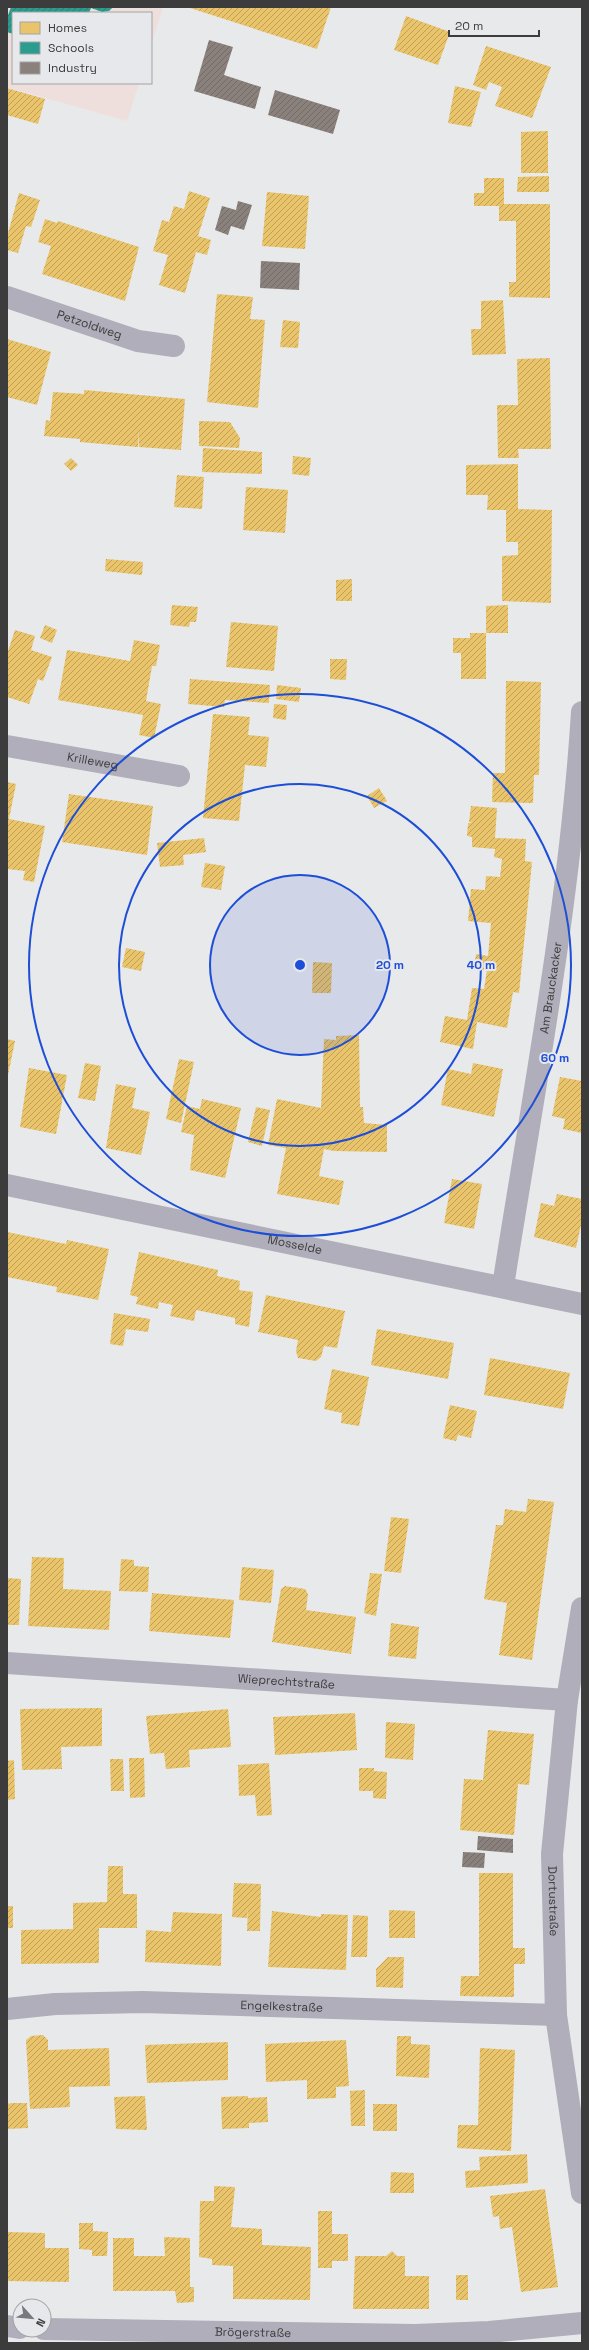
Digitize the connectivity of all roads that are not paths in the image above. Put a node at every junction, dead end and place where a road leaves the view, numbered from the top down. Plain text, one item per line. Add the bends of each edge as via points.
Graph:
1 (7, 297) edge
2 (174, 346) dead end
3 (582, 712) edge
4 (7, 746) edge
5 (179, 776) dead end
6 (580, 791) edge
7 (7, 1185) edge
8 (503, 1286) junction
9 (582, 1304) edge
10 (582, 1608) edge
11 (7, 1663) edge
12 (567, 1700) junction
13 (7, 2009) edge
14 (556, 2015) junction
15 (582, 2193) edge
16 (582, 2323) edge
17 (52, 2329) edge

1 - 2 street, Petzoldweg via 138,341
3 - 6 street, Am Brauckacker
4 - 5 street, Krilleweg
6 - 8 street, Am Brauckacker
7 - 8 street, Mosselde
8 - 9 street, Mosselde
10 - 12 street, Dortustraße
11 - 12 street, Wieprechtstraße
12 - 14 street, Dortustraße via 552,1854
13 - 14 street, Engelkestraße via 55,2004 143,2002
14 - 15 street, Dortustraße
16 - 17 street, Brögerstraße via 489,2332 415,2335

